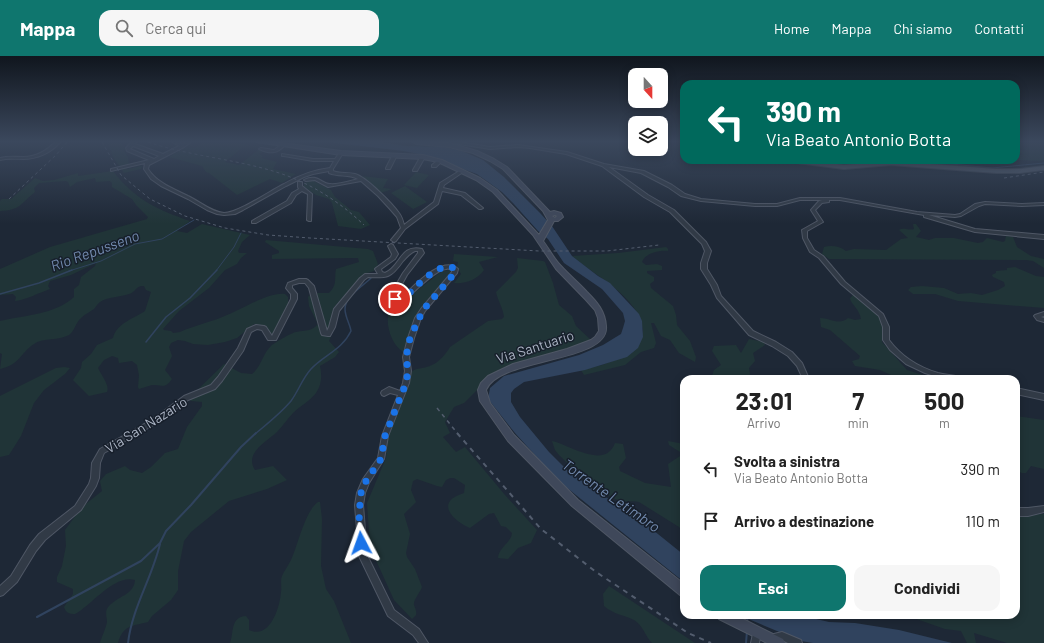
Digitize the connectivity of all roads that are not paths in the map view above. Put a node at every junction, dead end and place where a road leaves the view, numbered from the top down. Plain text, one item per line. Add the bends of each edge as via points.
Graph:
1 (146, 169) edge
2 (329, 169) edge
3 (331, 169) edge
4 (457, 169) edge
5 (506, 169) edge
6 (609, 169) edge
7 (627, 169) edge
8 (975, 169) edge
9 (1033, 169) edge
10 (460, 171) junction
11 (306, 180) dead end
12 (361, 180) junction
13 (300, 183) dead end
14 (302, 189) junction
15 (440, 189) junction
16 (852, 201) junction
17 (1044, 204) edge
18 (481, 208) dead end
19 (917, 213) junction
20 (309, 220) dead end
21 (254, 222) dead end
22 (403, 228) junction
23 (1044, 237) edge
24 (541, 238) junction
25 (394, 240) dead end
26 (391, 246) dead end
27 (384, 275) junction
28 (1044, 314) edge
29 (1044, 320) edge
30 (804, 375) edge
31 (944, 375) edge
32 (1020, 391) edge
33 (384, 393) dead end
34 (402, 394) junction
35 (1044, 397) edge
36 (1044, 509) edge
37 (1020, 512) edge
38 (680, 588) edge
39 (0, 592) edge
40 (729, 619) edge
41 (756, 638) edge
42 (774, 641) edge
43 (424, 643) edge
44 (798, 643) edge

1 - 2 street via 148,174 173,191 198,202 205,208 224,214 236,212 287,184
3 - 12 street via 335,174 354,175
4 - 10 main road, Via Santuario
5 - 24 main road via 551,216
6 - 30 street via 672,211 704,243 708,251 704,269 719,297 751,333 790,354 800,365
7 - 16 street via 642,172 683,195 701,200 755,205 777,205 800,199
8 - 9 main road
10 - 15 street via 442,184
10 - 24 main road, Via Santuario via 495,191
11 - 12 street via 316,179 328,186
12 - 22 street via 375,190 399,215
13 - 14 street
14 - 20 street via 310,194
14 - 21 street via 294,194 289,202
15 - 18 street via 463,194
15 - 22 street via 436,203
16 - 19 street
16 - 31 street via 821,202 813,210 821,222 804,230 808,245 843,283 881,315 886,327 886,340 898,355 908,363
17 - 19 street via 985,203 955,216
19 - 23 street via 970,229
22 - 25 street
24 - 38 main road, Via Santuario via 558,267 598,309 603,331 598,339 581,348 500,373 484,385 484,401 512,438 575,503
26 - 27 street via 395,254 393,258 378,269
27 - 34 street via 391,273 412,250 421,251 393,295 399,300 441,268 452,267 456,271 418,318 406,357 408,371
27 - 39 street, Via San Nazario via 367,275 358,283 336,310 332,330 326,334 312,287 306,282 299,281 290,284 294,299 276,336 270,338 266,330 260,327 249,331 241,349 213,387 186,398 159,418 102,452 96,463 92,486 78,508 42,537 14,579
28 - 29 street via 1037,316
32 - 35 street
33 - 34 street via 389,390
34 - 43 street via 385,436 381,459 361,493 359,515 363,556 391,613 416,632
36 - 37 street
40 - 41 main road
41 - 42 main road
42 - 44 street via 782,636

